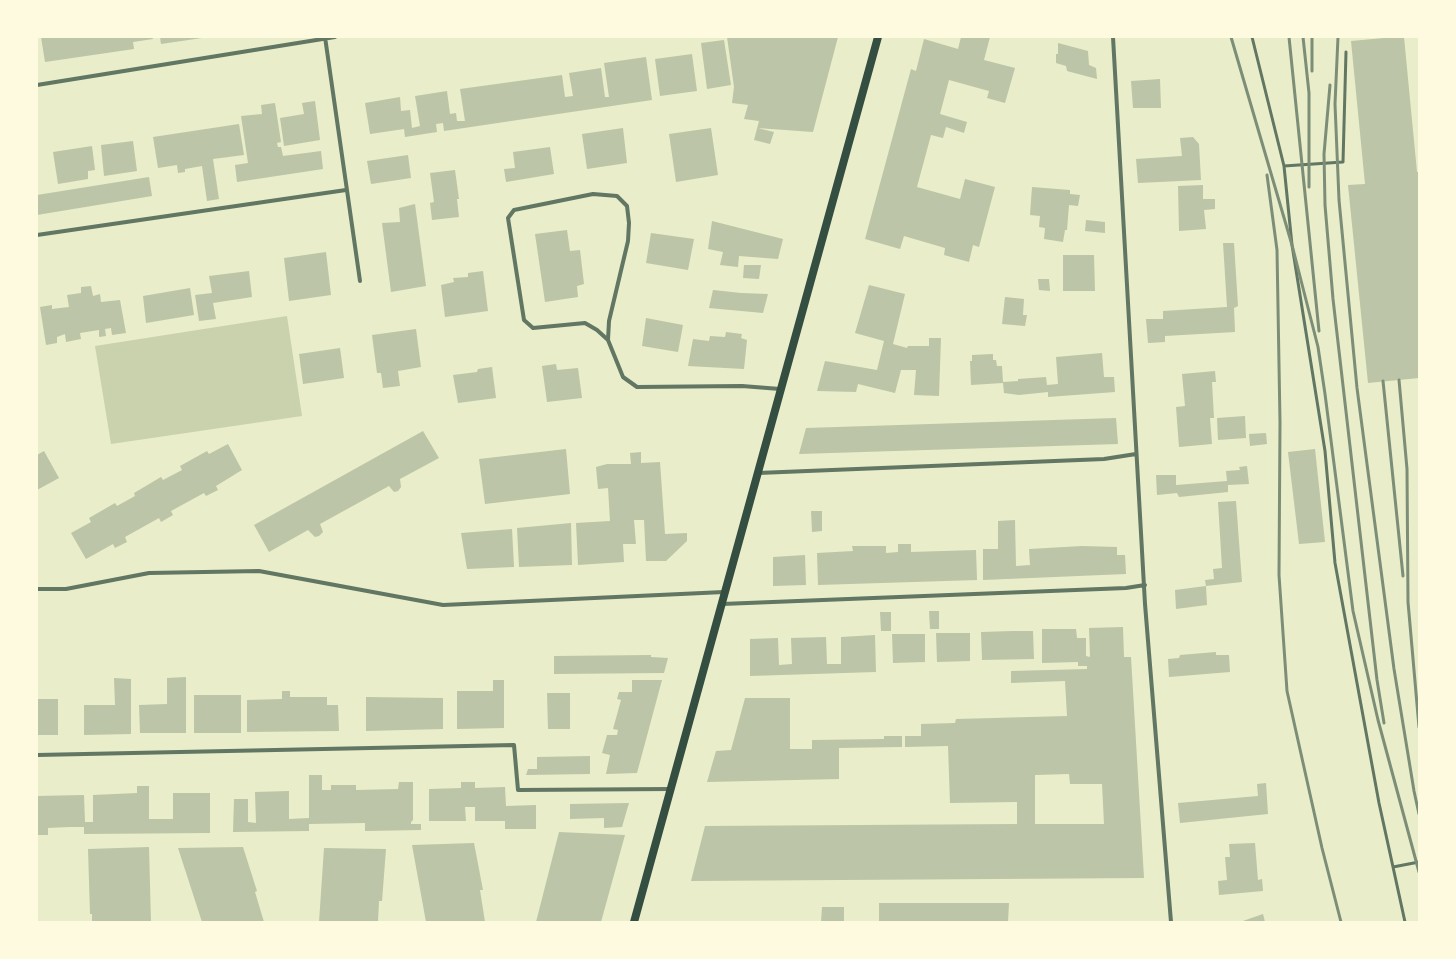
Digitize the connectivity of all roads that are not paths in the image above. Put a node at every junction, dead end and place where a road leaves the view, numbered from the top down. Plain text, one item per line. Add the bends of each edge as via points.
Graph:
1 (335, 37) edge
2 (878, 37) edge
3 (1113, 37) edge
4 (1252, 37) edge
5 (325, 38) edge
6 (1346, 52) dead end
7 (37, 85) edge
8 (1284, 166) junction
9 (346, 190) junction
10 (37, 235) edge
11 (360, 281) dead end
12 (608, 340) junction
13 (780, 389) junction
14 (1136, 454) junction
15 (757, 473) junction
16 (1145, 585) junction
17 (37, 589) edge
18 (724, 592) junction
19 (721, 604) junction
20 (37, 755) edge
21 (672, 789) junction
22 (1419, 862) edge
23 (1393, 867) junction
24 (634, 922) edge
25 (1171, 922) edge
26 (1405, 922) edge

1 - 5 street
2 - 13 main road
3 - 14 street
4 - 8 lane
5 - 7 street
5 - 9 street
6 - 8 lane via 1343,162
8 - 23 lane via 1292,245 1325,451 1335,563
9 - 10 street
9 - 11 street
12 - 12 street via 609,321 628,241 627,206 617,196 593,194 514,210 508,218 524,320 533,328 585,323
12 - 13 street via 623,377 638,387 742,386
13 - 15 main road
14 - 15 street via 1104,459
14 - 16 street
15 - 18 main road
16 - 19 street via 1118,589
16 - 25 street
17 - 18 street via 66,589 149,573 259,571 443,605
18 - 19 main road
19 - 21 main road
20 - 21 street via 514,745 518,790
21 - 24 main road
22 - 23 lane
23 - 26 lane

